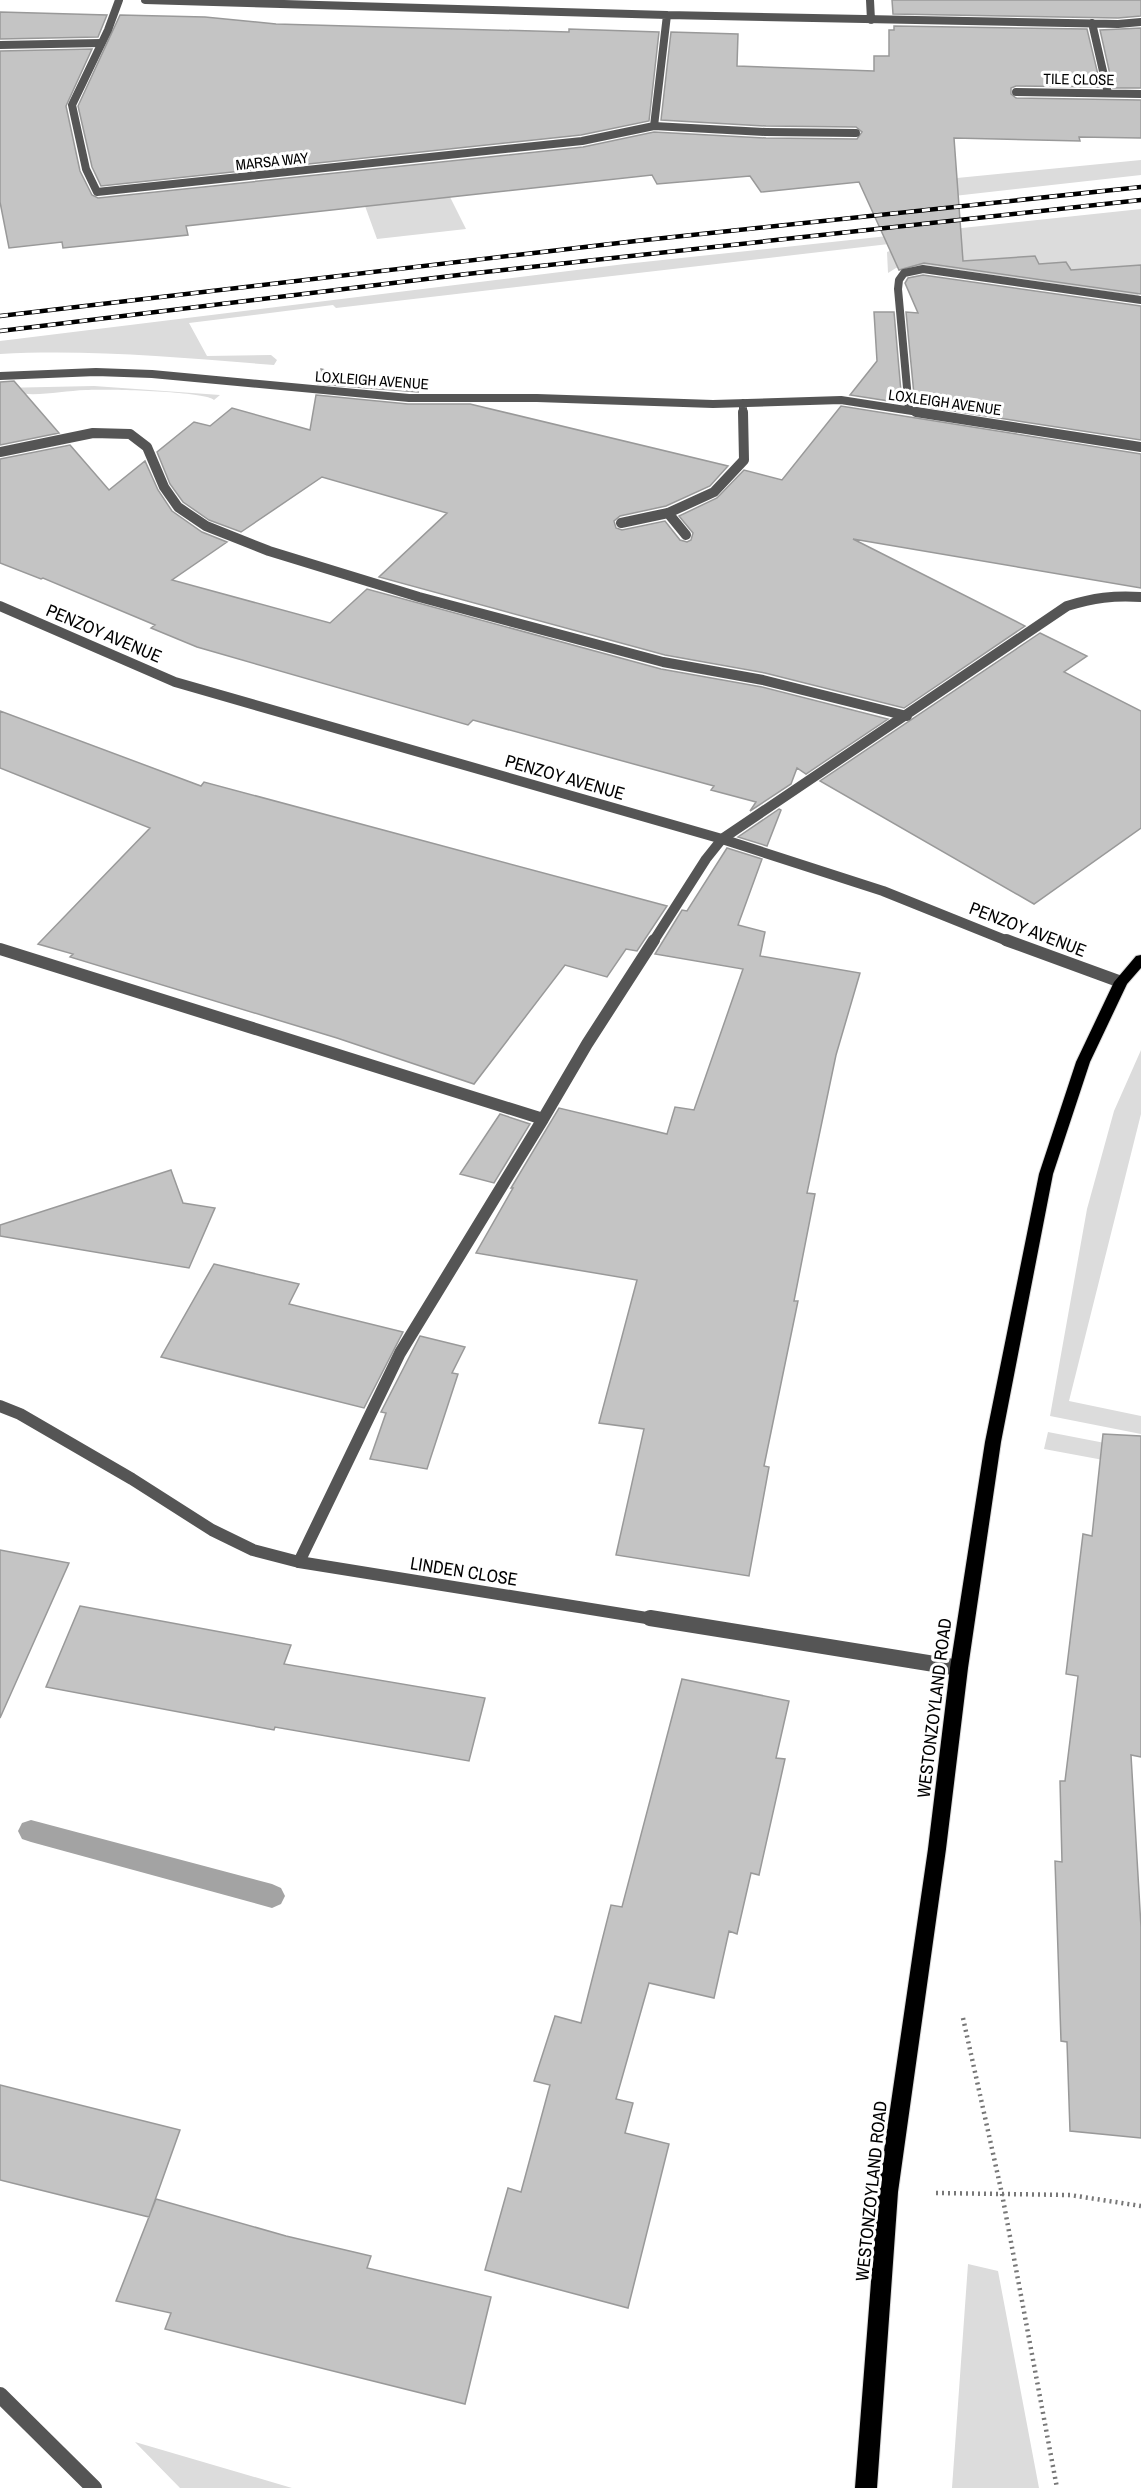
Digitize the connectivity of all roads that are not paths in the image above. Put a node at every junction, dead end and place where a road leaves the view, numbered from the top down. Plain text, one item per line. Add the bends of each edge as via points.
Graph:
1 (118, 0) edge
2 (145, 0) edge
3 (156, 0) edge
4 (870, 0) edge
5 (667, 15) junction
6 (871, 20) junction
7 (1141, 22) edge
8 (1092, 23) junction
9 (101, 43) junction
10 (0, 45) edge
11 (1016, 92) dead end
12 (1108, 93) junction
13 (1141, 94) edge
14 (654, 126) junction
15 (856, 133) dead end
16 (1141, 300) edge
17 (0, 376) edge
18 (743, 403) junction
19 (909, 410) junction
20 (1141, 447) edge
21 (0, 452) edge
22 (668, 513) junction
23 (621, 523) dead end
24 (686, 535) dead end
25 (1141, 597) edge
26 (0, 606) edge
27 (907, 716) junction
28 (722, 838) junction
29 (0, 949) edge
30 (1141, 959) edge
31 (1121, 982) junction
32 (543, 1119) junction
33 (0, 1406) edge
34 (299, 1562) junction
35 (959, 1668) junction
36 (0, 2395) edge
37 (94, 2488) edge
38 (866, 2488) edge

1 - 9 street, MARSA WAY
2 - 3 street
3 - 5 street
4 - 6 street
5 - 6 street
5 - 14 street
6 - 8 street
7 - 8 street
8 - 12 street
9 - 10 street
9 - 14 street, MARSA WAY via 72,105 86,169 97,192 582,141
11 - 12 street, TILE CLOSE
12 - 13 street, TILE CLOSE
14 - 15 street, MARSA WAY
16 - 19 street via 923,269 904,273 898,289
17 - 18 street, LOXLEIGH AVENUE via 152,374 410,398
18 - 19 street, LOXLEIGH AVENUE via 821,399
18 - 22 street via 744,460 714,492
19 - 20 street, LOXLEIGH AVENUE
21 - 27 street via 93,433 130,434 147,447 164,487 178,507 206,526 269,550 419,597 663,662 763,680
22 - 23 street
22 - 24 street
25 - 27 street via 1095,597 1067,606
26 - 28 street, PENZOY AVENUE via 175,682
27 - 28 street
28 - 31 street, PENZOY AVENUE via 883,891
28 - 32 street via 587,1044
29 - 32 street
30 - 31 main road, WESTONZOYLAND ROAD
31 - 35 main road, WESTONZOYLAND ROAD via 1083,1062 1046,1174 993,1442
32 - 34 street via 400,1353
33 - 34 street, LINDEN CLOSE via 132,1479 212,1530 253,1551
34 - 35 street, LINDEN CLOSE
35 - 38 main road, WESTONZOYLAND ROAD via 888,2192
36 - 37 street

